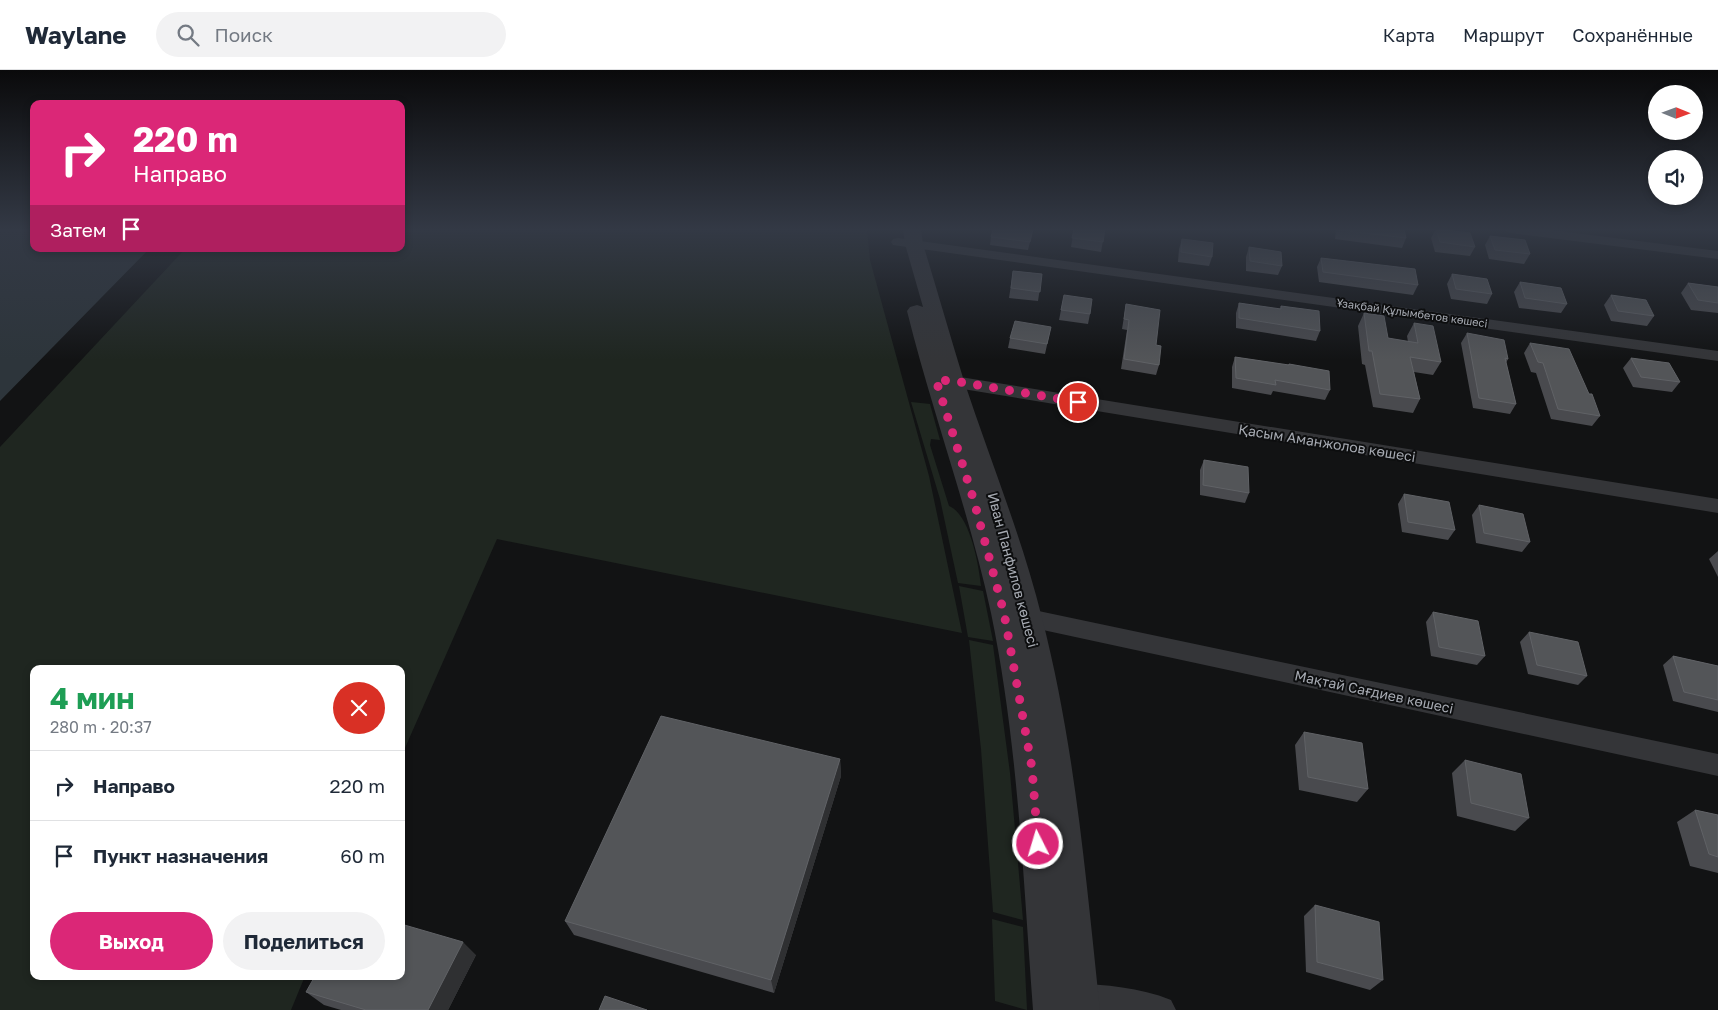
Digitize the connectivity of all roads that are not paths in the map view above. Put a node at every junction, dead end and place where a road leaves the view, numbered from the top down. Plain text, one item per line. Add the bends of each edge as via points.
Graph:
1 (915, 273) edge
2 (1155, 273) edge
3 (1718, 356) edge
4 (945, 380) junction
5 (1718, 506) edge
6 (1029, 618) junction
7 (1718, 765) edge
8 (1051, 1003) edge
9 (1082, 1003) edge
10 (1161, 1010) edge

1 - 4 street, Иван Панфилов көшесі
2 - 3 street, Ұзақбай Құлымбетов көшесі
4 - 5 street, Қасым Аманжолов көшесі
4 - 6 street, Иван Панфилов көшесі via 996,504
4 - 8 street, Иван Панфилов көшесі via 1004,613 1032,768
6 - 7 street, Мақтай Сағдиев көшесі
6 - 9 street, Иван Панфилов көшесі via 1064,823
8 - 9 street
9 - 10 street via 1125,1001

